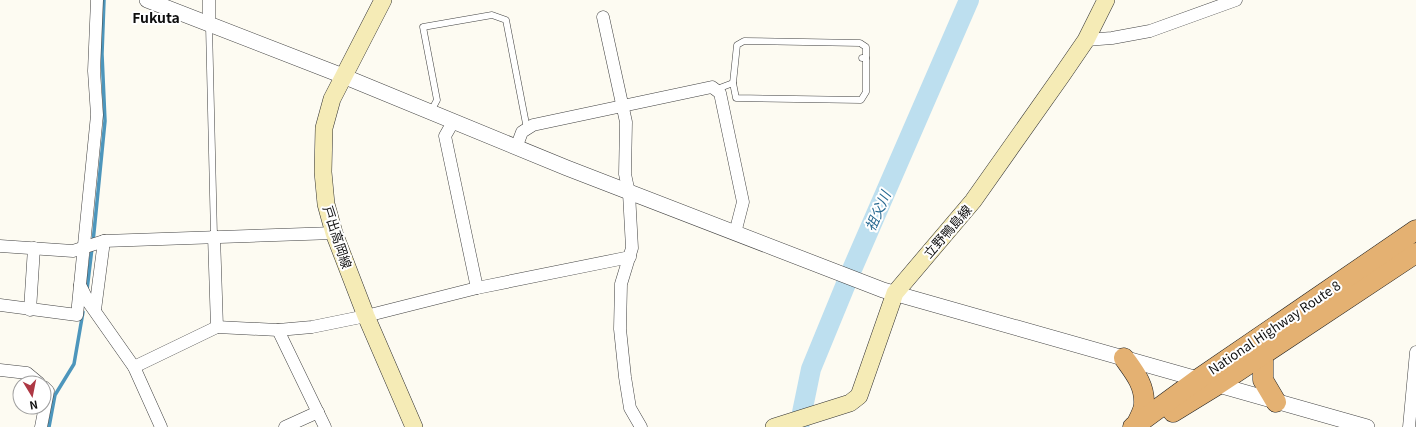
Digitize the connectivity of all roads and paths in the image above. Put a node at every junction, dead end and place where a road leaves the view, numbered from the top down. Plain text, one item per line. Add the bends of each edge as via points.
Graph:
1 (97, 0) edge
2 (147, 0) edge
3 (209, 0) edge
4 (383, 0) edge
5 (1106, 0) edge
6 (1236, 0) edge
7 (603, 17) dead end
8 (209, 26) junction
9 (1086, 40) junction
10 (520, 47) dead end
11 (512, 49) junction
12 (343, 76) junction
13 (734, 83) junction
14 (717, 89) junction
15 (623, 106) junction
16 (430, 113) junction
17 (453, 122) junction
18 (528, 129) junction
19 (516, 148) junction
20 (629, 193) junction
21 (1416, 230) edge
22 (334, 233) junction
23 (735, 233) junction
24 (214, 236) junction
25 (94, 243) junction
26 (0, 246) edge
27 (34, 248) junction
28 (1416, 253) edge
29 (630, 257) junction
30 (82, 288) junction
31 (477, 288) junction
32 (889, 292) junction
33 (0, 305) edge
34 (92, 306) junction
35 (30, 310) junction
36 (366, 316) junction
37 (217, 327) junction
38 (278, 330) junction
39 (1416, 352) edge
40 (1263, 353) junction
41 (1124, 358) junction
42 (134, 367) junction
43 (0, 370) edge
44 (29, 375) edge
45 (1197, 380) junction
46 (1217, 385) junction
47 (1276, 402) junction
48 (318, 412) junction
49 (43, 415) edge
50 (412, 426) edge
51 (1139, 426) edge
52 (41, 427) edge
53 (161, 427) edge
54 (285, 427) edge
55 (325, 427) edge
56 (641, 427) edge
57 (774, 427) edge
58 (1367, 427) edge
59 (1408, 427) edge

1 - 25 street via 94,71 97,115
2 - 8 street
3 - 8 street
4 - 12 main road, 戸出高岡線
5 - 9 main road, 立野鴨島線
6 - 9 street via 1150,31
7 - 15 street via 602,30
8 - 12 street
8 - 24 lane
9 - 32 main road, 立野鴨島線 via 973,201
10 - 11 lane
11 - 16 lane via 506,20 492,15 424,27 437,100
11 - 18 lane
12 - 16 street
12 - 22 main road, 戸出高岡線 via 332,99 324,128 326,204
13 - 13 lane via 737,45 744,41 860,43 866,47 866,92 861,100 736,98
13 - 14 lane
14 - 15 street via 706,87
14 - 23 street via 720,92 743,202
15 - 18 street via 534,125
15 - 20 street via 626,122 625,174
16 - 17 street
17 - 19 street
17 - 31 street via 445,136
18 - 19 street via 522,132
19 - 20 street
20 - 23 street
20 - 29 street via 632,248
21 - 45 highway, National Highway Route 8
22 - 24 street
22 - 36 main road, 戸出高岡線
23 - 32 street
24 - 25 street
24 - 37 street
25 - 27 street via 73,251
25 - 30 street
25 - 34 street
26 - 27 street
27 - 35 street
28 - 40 highway, National Highway Route 8
29 - 31 street
29 - 56 street via 621,284 620,329 630,408
30 - 34 street
30 - 35 street via 77,315
31 - 36 street
32 - 41 street
32 - 57 main road, 立野鴨島線 via 859,396 850,403
33 - 35 street
34 - 42 street
36 - 38 street via 312,327
36 - 50 main road, 戸出高岡線
37 - 38 street
37 - 42 street
38 - 48 street
39 - 59 street
40 - 46 highway, National Highway Route 8
40 - 47 highway via 1263,380
41 - 45 street
41 - 51 highway via 1143,390 1145,405
42 - 53 street
43 - 44 street
45 - 46 street
45 - 51 highway, National Highway Route 8
46 - 47 street
46 - 51 highway, National Highway Route 8
47 - 58 street
48 - 54 street
48 - 55 street
49 - 52 street

